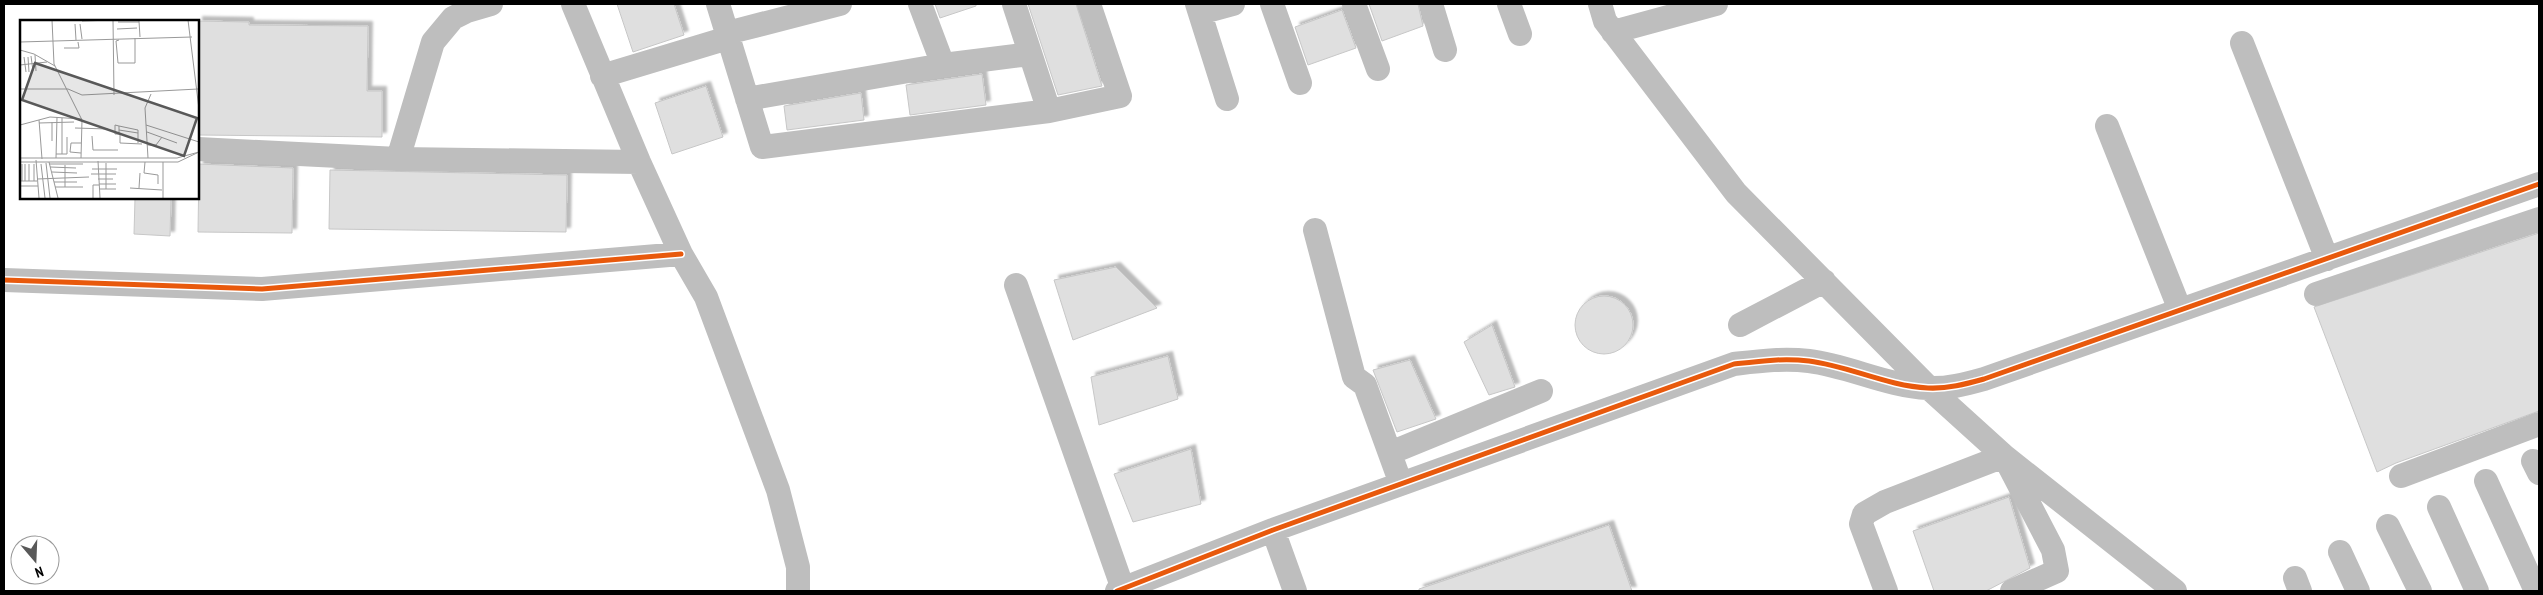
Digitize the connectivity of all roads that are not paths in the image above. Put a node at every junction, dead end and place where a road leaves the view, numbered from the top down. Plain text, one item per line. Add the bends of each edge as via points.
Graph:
1 (491, 4) edge
2 (573, 4) edge
3 (718, 4) edge
4 (840, 4) edge
5 (920, 4) edge
6 (1014, 4) edge
7 (1089, 4) edge
8 (1233, 4) edge
9 (1272, 4) edge
10 (1354, 4) edge
11 (1431, 4) edge
12 (1510, 4) edge
13 (1600, 4) edge
14 (1716, 4) edge
15 (1198, 8) edge
16 (1613, 32) junction
17 (1520, 34) dead end
18 (729, 41) junction
19 (2242, 43) dead end
20 (1445, 50) dead end
21 (1030, 54) junction
22 (942, 65) junction
23 (1378, 69) dead end
24 (606, 83) junction
25 (1300, 83) dead end
26 (747, 99) junction
27 (1227, 99) dead end
28 (1049, 111) junction
29 (2107, 126) dead end
30 (199, 149) edge
31 (398, 159) junction
32 (639, 162) junction
33 (2539, 184) edge
34 (2539, 219) edge
35 (1315, 230) dead end
36 (681, 254) junction
37 (2327, 259) junction
38 (4, 280) edge
39 (1824, 281) junction
40 (1016, 285) dead end
41 (2316, 294) dead end
42 (2180, 310) junction
43 (1740, 325) dead end
44 (1930, 388) junction
45 (1541, 391) dead end
46 (2539, 424) edge
47 (1390, 453) junction
48 (2004, 456) junction
49 (2401, 476) dead end
50 (2486, 481) dead end
51 (1401, 484) junction
52 (2439, 507) dead end
53 (2388, 526) dead end
54 (1273, 530) junction
55 (2340, 552) dead end
56 (2535, 589) edge
57 (1120, 590) edge
58 (798, 591) edge
59 (1295, 591) edge
60 (1886, 591) edge
61 (2012, 591) edge
62 (2175, 591) edge
63 (2358, 591) edge
64 (2420, 591) edge
65 (2477, 591) edge

1 - 31 street via 453,18 433,42
2 - 24 street
3 - 18 street
4 - 18 street
5 - 22 street
6 - 21 street
7 - 28 street via 1120,96
8 - 15 street
9 - 25 street
10 - 23 street
11 - 20 street
12 - 17 street
13 - 16 street via 1605,22
14 - 16 street
15 - 27 street
16 - 39 street via 1736,193
18 - 24 street
18 - 26 street
19 - 37 street
21 - 22 street
21 - 28 street
22 - 26 street
24 - 32 street
26 - 28 street via 762,147
29 - 42 street
30 - 31 street
31 - 32 street
32 - 36 street
33 - 37 street
34 - 41 street
35 - 47 street via 1354,377 1365,385
36 - 38 street via 262,290
36 - 58 street via 706,297 778,490 798,567
37 - 42 street
39 - 43 street
39 - 44 street
40 - 57 street
42 - 44 street via 1984,379 1958,386
44 - 48 street
44 - 51 street via 1906,386 1811,362 1775,358 1734,364
45 - 47 street
46 - 49 street
47 - 51 street
48 - 60 street via 1872,507 1864,514 1861,524
48 - 61 street via 2053,550 2057,571
48 - 62 street
50 - 56 street
51 - 54 street
52 - 65 street
53 - 64 street
54 - 57 street
54 - 59 street
55 - 63 street

